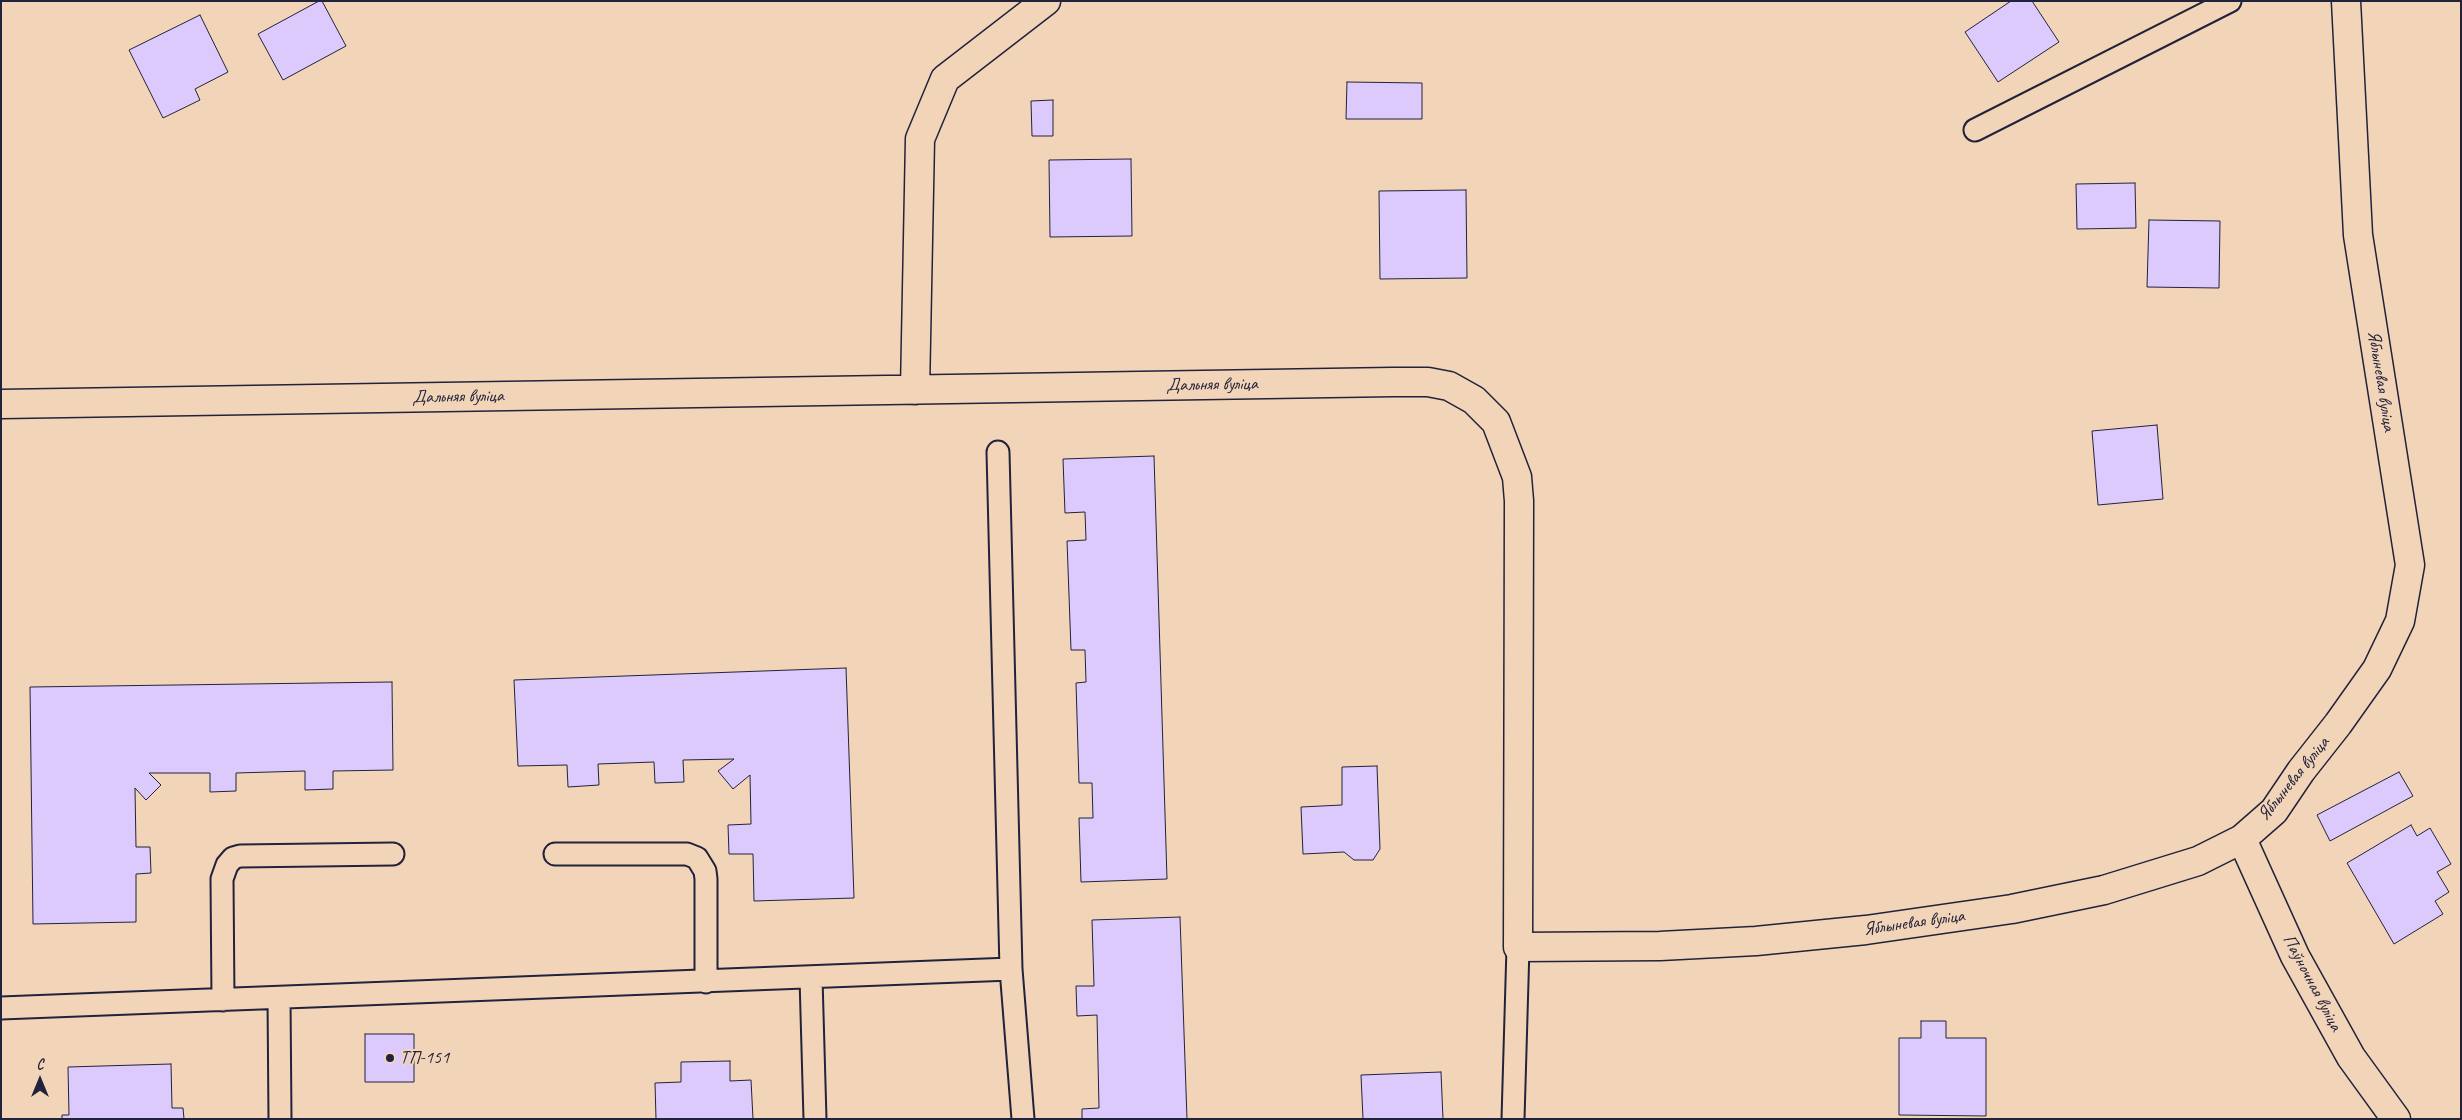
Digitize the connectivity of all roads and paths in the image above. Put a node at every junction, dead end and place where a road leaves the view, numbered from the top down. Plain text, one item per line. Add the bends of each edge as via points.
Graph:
1 (1046, 1) edge
2 (2230, 1) edge
3 (2346, 1) edge
4 (1975, 130) dead end
5 (915, 390) junction
6 (1, 404) edge
7 (998, 452) dead end
8 (2242, 839) junction
9 (392, 854) dead end
10 (555, 854) dead end
11 (1518, 947) junction
12 (1011, 969) junction
13 (811, 978) junction
14 (706, 982) junction
15 (279, 998) junction
16 (223, 1000) junction
17 (1, 1008) edge
18 (280, 1119) edge
19 (815, 1119) edge
20 (1023, 1119) edge
21 (1513, 1119) edge
22 (2396, 1119) edge

1 - 5 street via 945,79 920,139
2 - 4 lane
3 - 8 street, Яблыневая вуліца via 2358,235 2410,566 2400,621 2377,669 2274,811
5 - 6 street, Дальняя вуліца
5 - 11 street, Дальняя вуліца via 1428,382 1450,386 1474,400 1496,422 1517,477 1519,501
7 - 12 lane
8 - 11 street, Яблыневая вуліца via 2198,861 2104,890 2002,910 1756,942
8 - 22 street, Паўночная вуліца via 2300,964 2351,1057
9 - 16 lane via 233,858 222,879
10 - 14 lane via 687,854 697,858 706,880
11 - 21 lane
12 - 13 lane
12 - 20 lane
13 - 14 lane
13 - 19 lane
14 - 15 lane
15 - 16 lane
15 - 18 lane
16 - 17 lane

